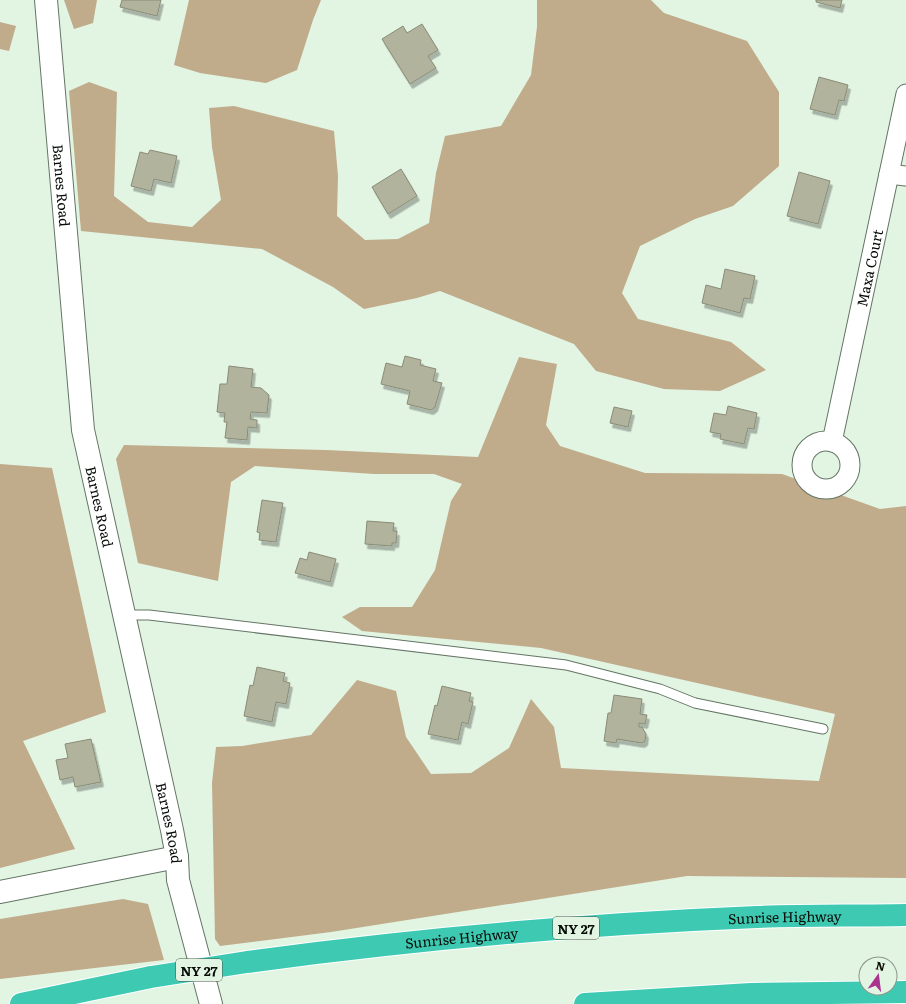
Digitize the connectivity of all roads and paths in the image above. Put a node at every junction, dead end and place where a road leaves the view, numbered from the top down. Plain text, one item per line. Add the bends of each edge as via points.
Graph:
1 (46, 0) edge
2 (906, 94) edge
3 (898, 175) edge
4 (832, 442) dead end
5 (125, 615) junction
6 (823, 729) dead end
7 (177, 857) junction
8 (0, 892) edge
9 (906, 915) edge
10 (906, 992) edge
11 (21, 1004) edge
12 (211, 1004) edge
13 (585, 1004) edge

1 - 5 street, Barnes Road via 83,430
2 - 3 street, Maxa Court
3 - 4 street, Maxa Court
5 - 6 lane via 149,615 566,665 660,689 696,703
5 - 7 street, Barnes Road
7 - 8 street
7 - 12 street, Barnes Road via 178,880
9 - 11 highway, Sunrise Highway / NY 27, bridge via 757,917 522,932 361,947 151,977
10 - 13 highway via 751,994

